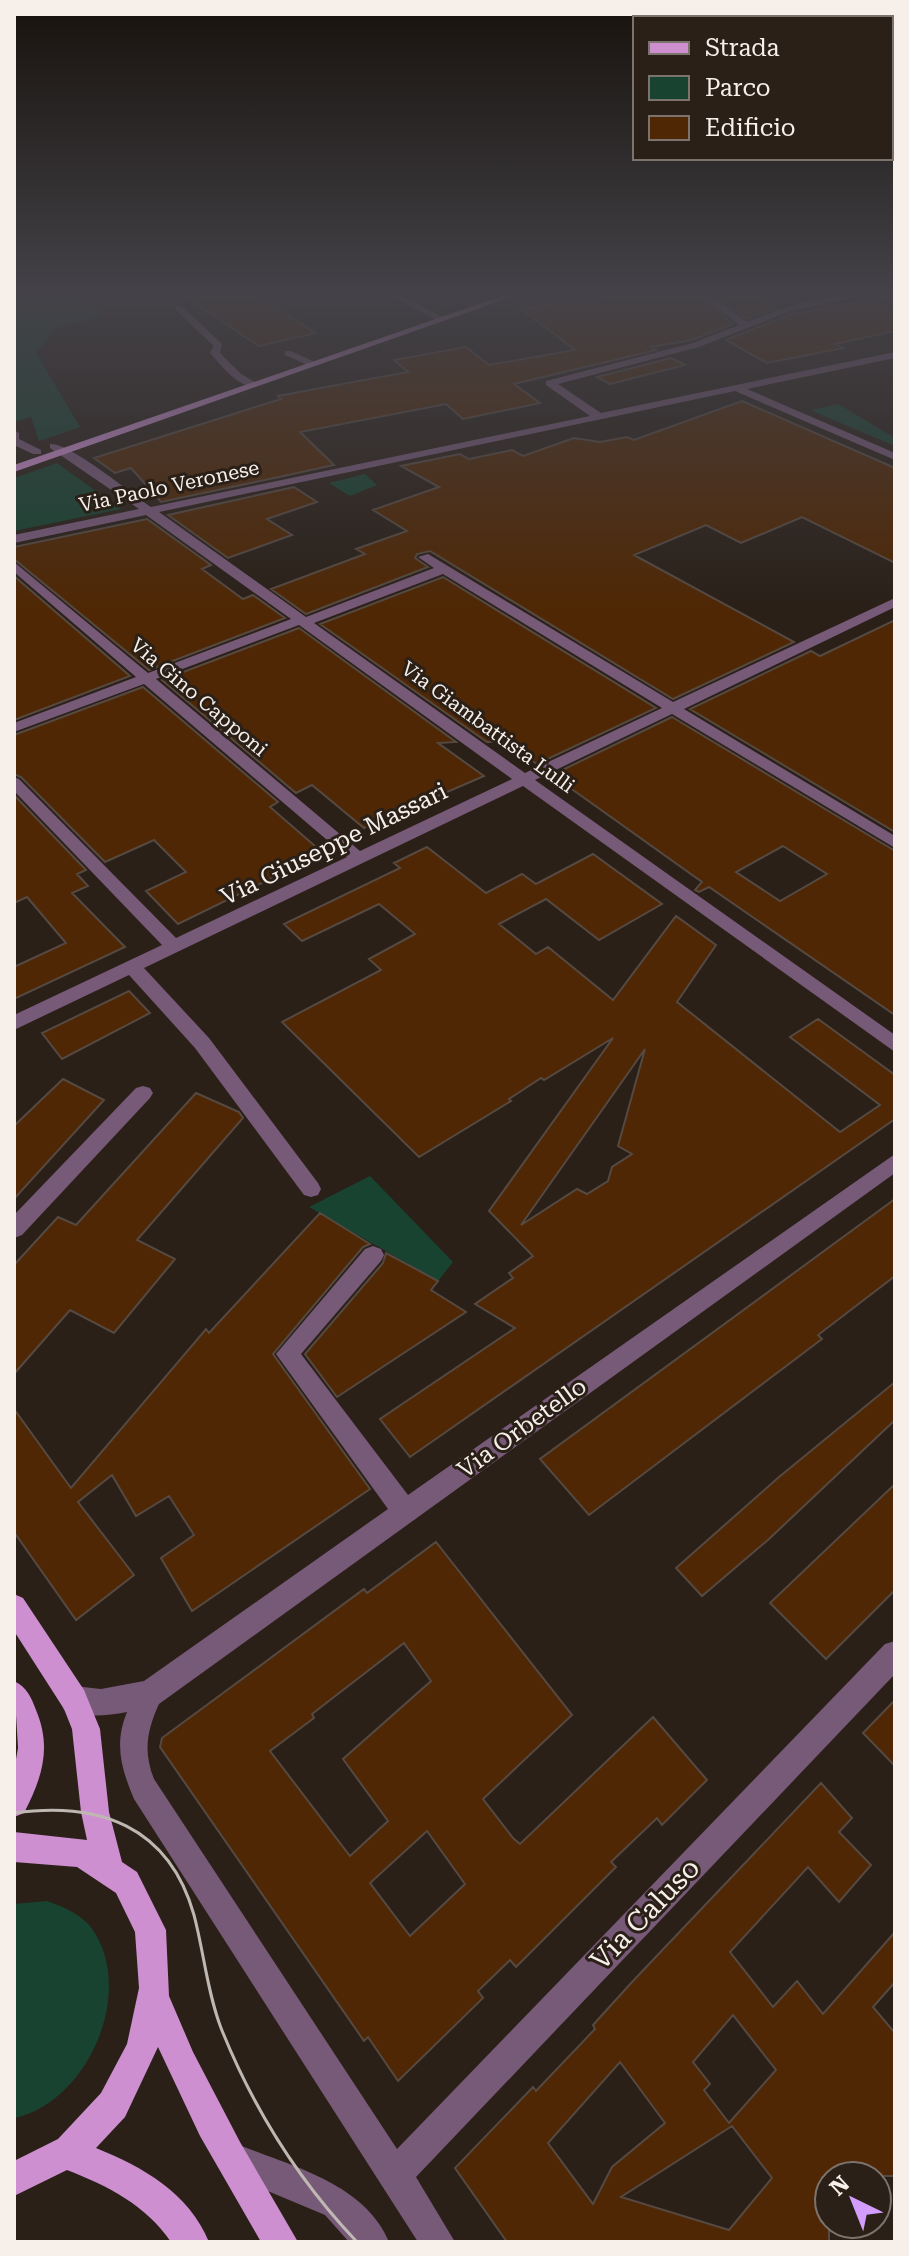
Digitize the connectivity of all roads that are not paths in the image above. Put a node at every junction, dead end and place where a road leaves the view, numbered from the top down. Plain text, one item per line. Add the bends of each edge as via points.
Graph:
1 (196, 401) edge
2 (576, 401) edge
3 (673, 401) edge
4 (767, 401) edge
5 (599, 417) junction
6 (14, 433) edge
7 (14, 441) edge
8 (59, 449) junction
9 (37, 452) junction
10 (895, 457) edge
11 (14, 460) edge
12 (14, 469) edge
13 (149, 510) junction
14 (14, 539) edge
15 (424, 557) dead end
16 (14, 566) edge
17 (444, 569) junction
18 (895, 602) edge
19 (302, 621) junction
20 (146, 678) junction
21 (674, 707) junction
22 (14, 728) edge
23 (524, 779) junction
24 (14, 782) edge
25 (895, 843) edge
26 (359, 859) junction
27 (174, 947) junction
28 (132, 967) junction
29 (14, 1023) edge
30 (895, 1045) edge
31 (143, 1093) dead end
32 (895, 1162) edge
33 (311, 1189) dead end
34 (14, 1229) edge
35 (373, 1255) dead end
36 (405, 1511) junction
37 (14, 1607) edge
38 (895, 1654) edge
39 (149, 1694) junction
40 (14, 1695) edge
41 (74, 1700) junction
42 (14, 1803) edge
43 (14, 1847) edge
44 (108, 1865) junction
45 (155, 2000) junction
46 (68, 2154) junction
47 (229, 2158) junction
48 (395, 2175) junction
49 (14, 2179) edge
50 (192, 2242) edge
51 (281, 2242) edge
52 (372, 2242) edge
53 (438, 2242) edge

1 - 8 main road
2 - 5 street
3 - 5 street, Via Paolo Veronese
4 - 10 street
5 - 13 street, Via Paolo Veronese
6 - 7 street
7 - 9 street
8 - 9 main road
8 - 12 main road
8 - 13 street, Via Giambattista Lulli
9 - 11 main road
13 - 14 street, Via Paolo Veronese
13 - 19 street, Via Giambattista Lulli
15 - 17 street
16 - 20 street, Via Gino Capponi
17 - 19 street
17 - 21 street
18 - 21 street, Via Giuseppe Massari
19 - 20 street
19 - 23 street, Via Giambattista Lulli
20 - 22 street
20 - 26 street, Via Gino Capponi
21 - 23 street, Via Giuseppe Massari
21 - 25 street
23 - 26 street, Via Giuseppe Massari
23 - 30 street, Via Giambattista Lulli
24 - 27 street
26 - 27 street, Via Giuseppe Massari
27 - 28 street, Via Giuseppe Massari
28 - 29 street, Via Giuseppe Massari
28 - 33 street via 202,1043
31 - 34 street
32 - 36 street, Via Orbetello
35 - 36 street via 287,1354
36 - 39 street, Via Orbetello
37 - 41 main road
38 - 48 street, Via Caluso
39 - 41 street, Via Orbetello via 101,1703
39 - 48 street via 131,1742 133,1765 144,1789
40 - 42 main road via 31,1728 32,1753
41 - 44 main road via 86,1729 95,1812
43 - 44 main road via 44,1844 80,1850
44 - 45 main road via 131,1889 147,1921 156,1958
45 - 46 main road via 145,2044 127,2085 101,2123
45 - 47 main road via 179,2062
46 - 49 main road
46 - 50 main road via 117,2171 153,2194
47 - 51 main road
47 - 52 street via 337,2203
48 - 53 street

